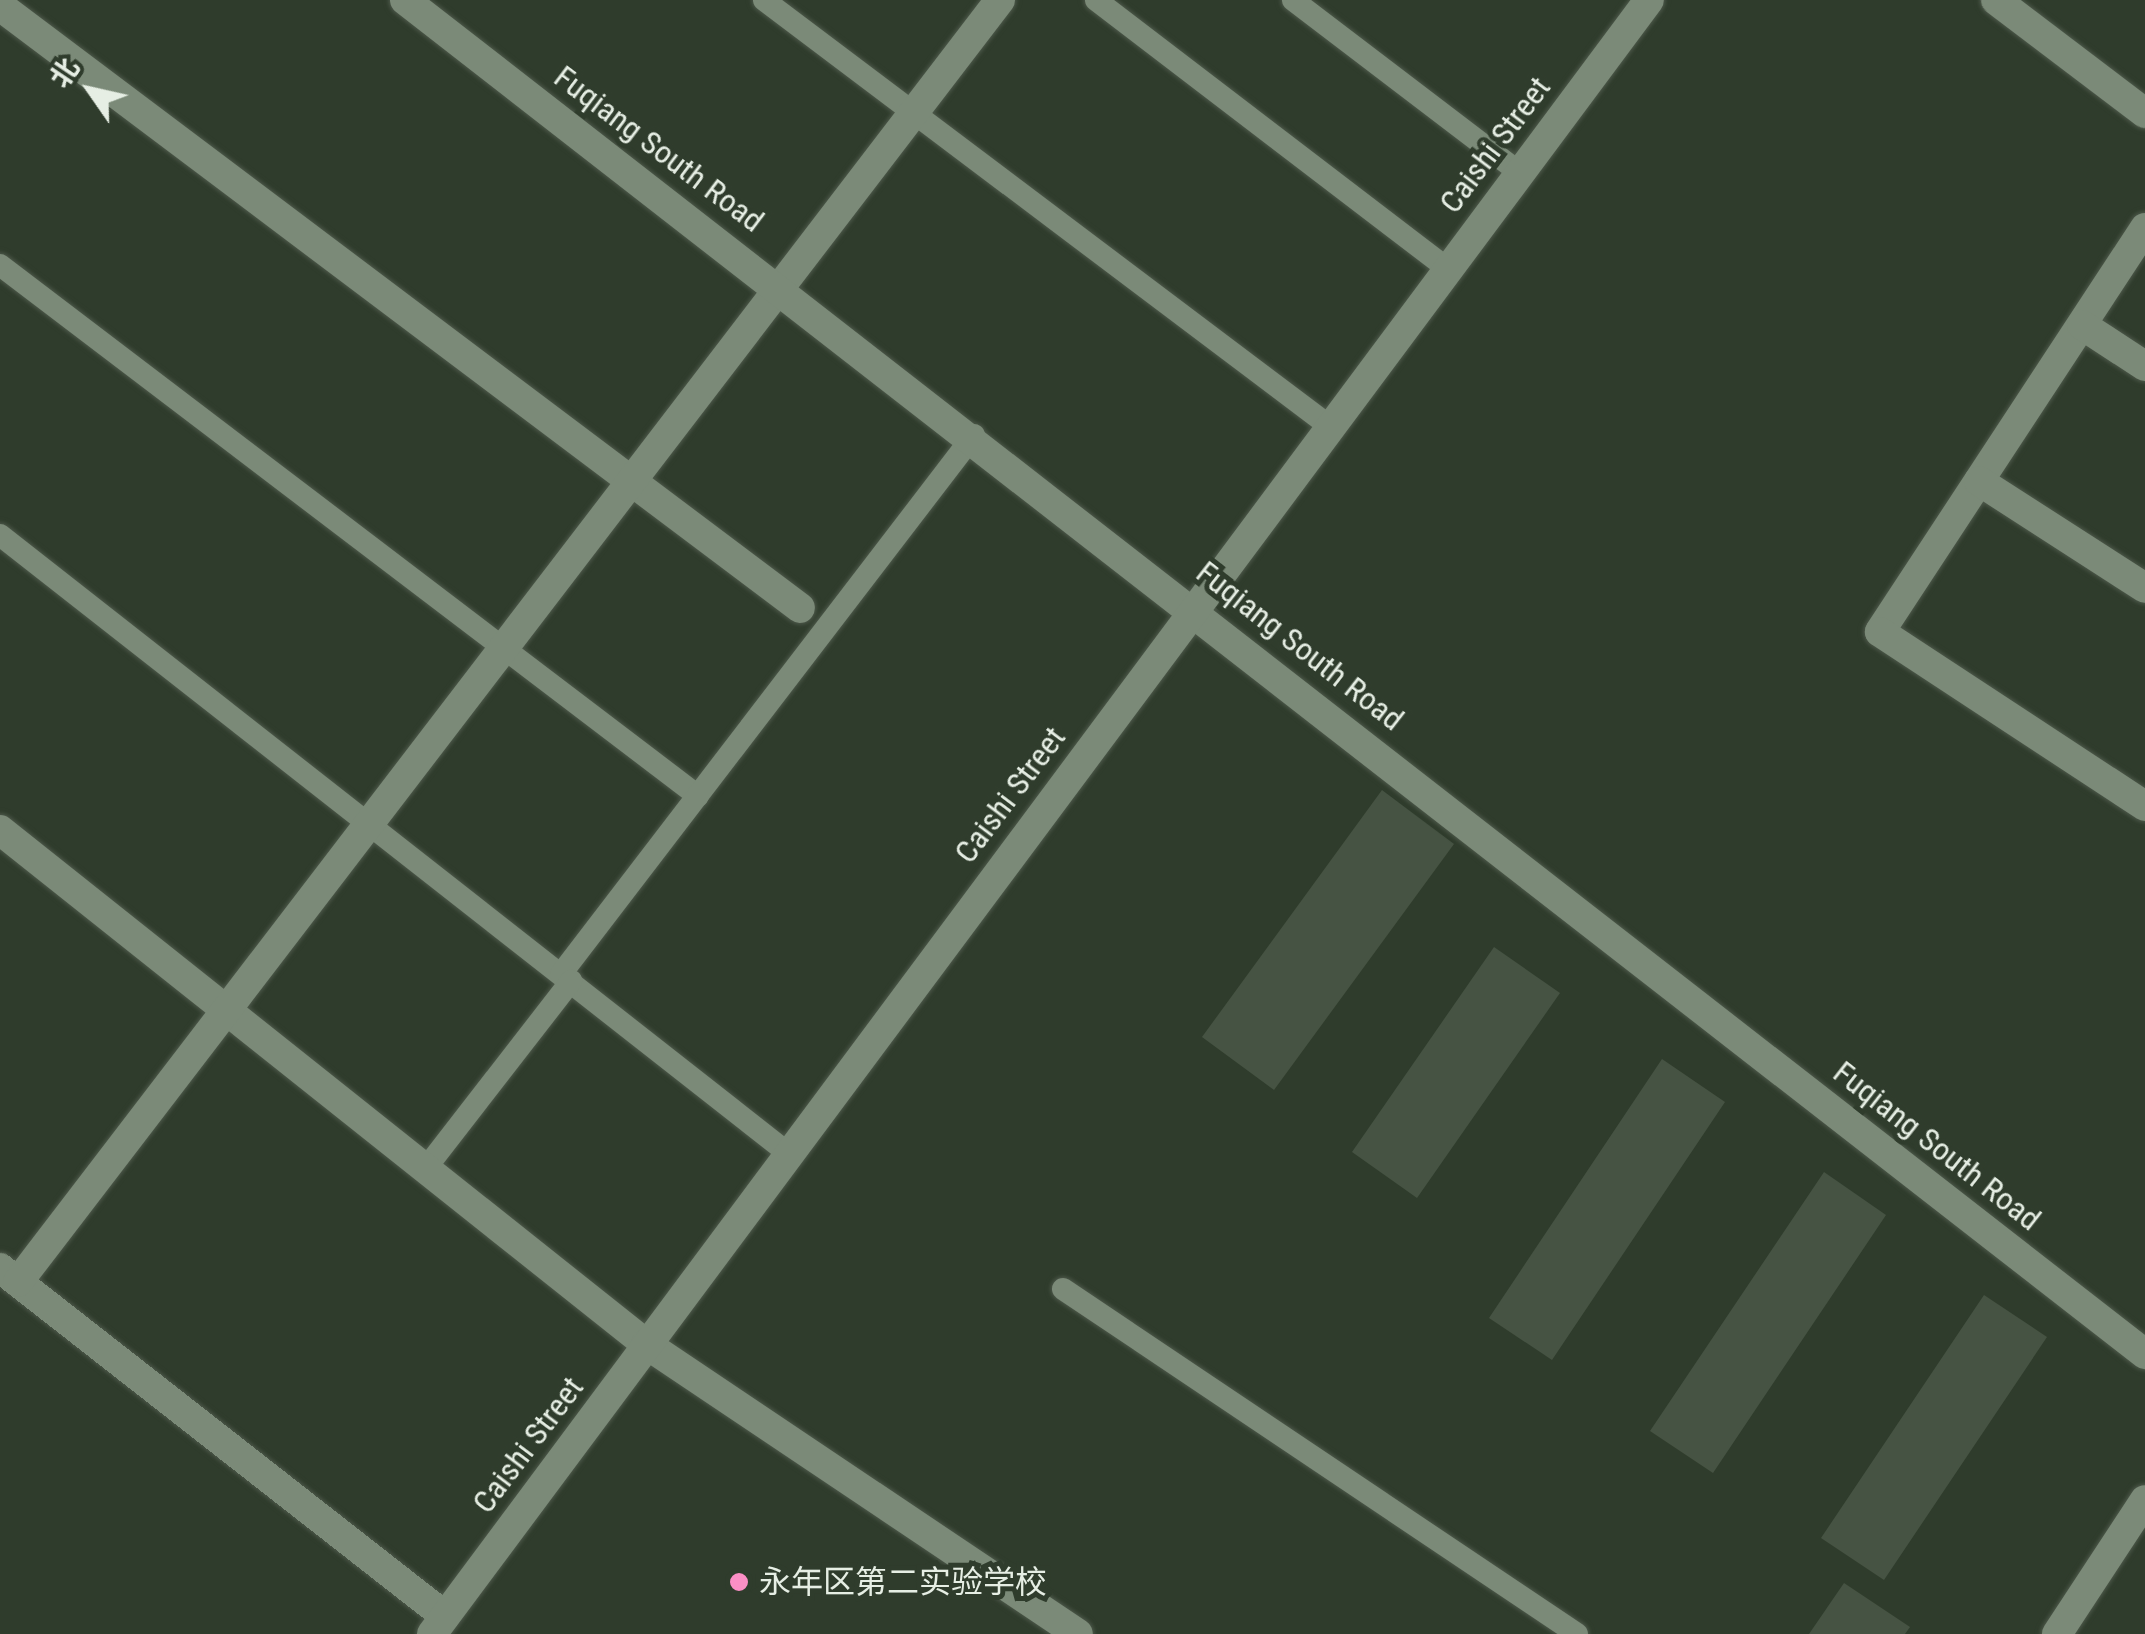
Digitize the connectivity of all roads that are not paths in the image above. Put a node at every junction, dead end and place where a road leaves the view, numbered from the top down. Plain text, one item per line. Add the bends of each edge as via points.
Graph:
1 (405, 0) edge
2 (764, 0) edge
3 (1000, 0) edge
4 (1096, 0) edge
5 (1293, 0) edge
6 (1996, 0) edge
7 (1637, 4) edge
8 (0, 6) edge
9 (2145, 112) edge
10 (914, 113) junction
11 (1519, 172) junction
12 (2145, 228) edge
13 (0, 265) edge
14 (1446, 268) junction
15 (782, 287) junction
16 (2082, 325) junction
17 (2145, 366) edge
18 (1328, 426) junction
19 (974, 434) junction
20 (1979, 481) junction
21 (634, 482) junction
22 (0, 535) edge
23 (2145, 588) edge
24 (1193, 607) junction
25 (800, 608) dead end
26 (507, 649) junction
27 (698, 796) junction
28 (2145, 806) edge
29 (372, 826) junction
30 (0, 830) edge
31 (566, 978) junction
32 (230, 1013) junction
33 (788, 1152) junction
34 (426, 1168) junction
35 (9, 1275) edge
36 (1064, 1289) dead end
37 (646, 1344) junction
38 (2145, 1354) edge
39 (2145, 1500) edge
40 (438, 1625) edge
41 (1078, 1634) edge
42 (1577, 1634) edge
43 (2057, 1634) edge

1 - 15 street, Fuqiang South Road
2 - 10 lane
3 - 10 street
4 - 14 lane
5 - 11 lane
6 - 9 street
7 - 11 street, Caishi Street
8 - 21 street
10 - 15 street
10 - 18 lane
11 - 14 street, Caishi Street
12 - 16 street
13 - 26 lane
14 - 18 street, Caishi Street
15 - 19 street, Fuqiang South Road
15 - 21 street
16 - 17 street
16 - 20 street
18 - 24 street, Caishi Street
19 - 24 street, Fuqiang South Road
19 - 27 lane
20 - 23 street
20 - 28 street via 1880,632
21 - 25 street
21 - 26 street
22 - 29 lane
24 - 33 street, Caishi Street
24 - 38 street, Fuqiang South Road
26 - 27 lane
26 - 29 street
27 - 31 lane
29 - 31 lane
29 - 32 street
30 - 32 street
31 - 33 lane
31 - 34 lane
32 - 34 street
32 - 35 street
33 - 37 street, Caishi Street
34 - 37 street
35 - 40 street
36 - 42 lane
37 - 40 street, Caishi Street
37 - 41 street
39 - 43 street

